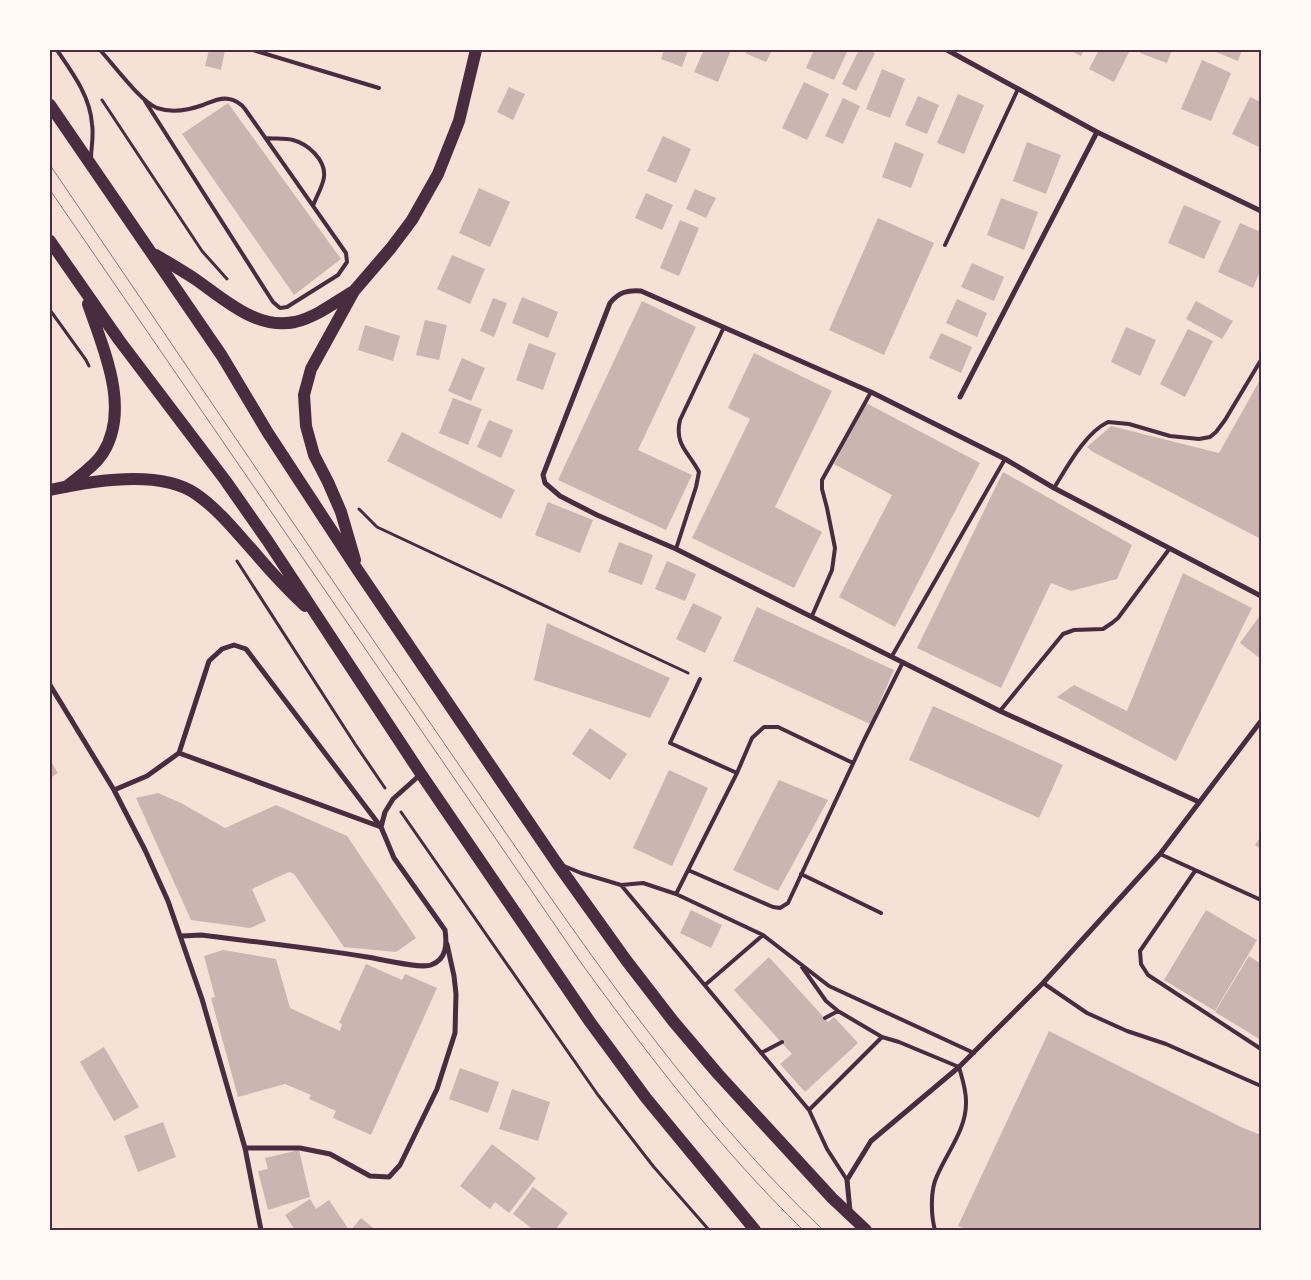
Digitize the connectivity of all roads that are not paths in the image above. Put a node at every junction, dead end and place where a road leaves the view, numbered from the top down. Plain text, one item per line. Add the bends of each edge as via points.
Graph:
1 (57, 50) edge
2 (100, 50) edge
3 (253, 50) edge
4 (476, 50) edge
5 (947, 50) edge
6 (379, 88) dead end
7 (1018, 89) junction
8 (145, 101) junction
9 (50, 105) edge
10 (1097, 132) junction
11 (266, 138) junction
12 (90, 164) junction
13 (313, 206) junction
14 (1261, 211) edge
15 (50, 241) edge
16 (945, 245) dead end
17 (152, 253) junction
18 (84, 290) junction
19 (354, 291) junction
20 (724, 327) junction
21 (1261, 360) edge
22 (871, 392) junction
23 (960, 397) dead end
24 (1005, 459) junction
25 (66, 486) junction
26 (1054, 488) junction
27 (50, 490) edge
28 (1170, 548) junction
29 (676, 549) junction
30 (357, 569) junction
31 (1261, 596) edge
32 (812, 616) junction
33 (320, 619) junction
34 (892, 656) junction
35 (903, 662) junction
36 (700, 679) road end
37 (50, 685) edge
38 (1000, 711) junction
39 (1261, 721) edge
40 (180, 753) junction
41 (853, 763) junction
42 (737, 773) junction
43 (421, 774) junction
44 (114, 790) junction
45 (1199, 802) junction
46 (381, 827) junction
47 (1160, 854) junction
48 (556, 862) junction
49 (688, 870) junction
50 (1195, 871) junction
51 (801, 874) junction
52 (621, 885) junction
53 (676, 894) junction
54 (1261, 900) edge
55 (881, 914) dead end
56 (763, 935) junction
57 (182, 936) junction
58 (447, 944) junction
59 (798, 962) junction
60 (1043, 983) junction
61 (705, 985) junction
62 (838, 1011) junction
63 (824, 1018) dead end
64 (882, 1037) junction
65 (782, 1042) dead end
66 (1261, 1049) edge
67 (762, 1053) junction
68 (974, 1053) junction
69 (959, 1067) junction
70 (1261, 1086) edge
71 (809, 1110) junction
72 (246, 1148) junction
73 (847, 1180) junction
74 (850, 1216) junction
75 (261, 1230) edge
76 (755, 1230) edge
77 (866, 1230) edge
78 (935, 1230) edge

1 - 12 lane via 80,85 88,106 92,124
2 - 8 lane
3 - 6 lane
4 - 19 main road via 459,121 438,174 392,248
5 - 7 street
7 - 10 street
7 - 16 lane
8 - 11 lane via 158,108 176,111 228,98 245,109
8 - 13 lane via 273,302 280,308 287,307 338,275 347,262 346,253
9 - 12 main road
10 - 14 street
10 - 23 street
11 - 13 lane
11 - 13 lane via 294,140 318,156 324,177
12 - 17 main road
15 - 18 main road
17 - 19 main road via 235,308 274,322 294,322 316,314
17 - 30 main road via 222,356
18 - 25 main road via 113,386 112,434 103,453 90,468
18 - 33 main road via 225,480
19 - 30 main road via 311,369 304,396 306,426 314,454 341,512
20 - 22 street
20 - 29 lane via 677,430 679,441 699,472
20 - 29 street via 641,290 617,294 608,308 543,475 545,483 560,496 597,516
21 - 26 lane via 1210,437 1170,436 1129,424 1108,422 1091,435
22 - 24 street
22 - 32 lane via 822,480 834,548 832,570
24 - 26 street
24 - 34 lane
25 - 27 main road
25 - 33 main road via 149,479 165,481 194,493 226,519 285,587
26 - 28 street
28 - 31 street
28 - 38 lane via 1118,618 1103,629 1074,630 1063,634
29 - 32 street
30 - 48 main road
32 - 34 street
33 - 43 main road
34 - 35 street
35 - 38 street
35 - 41 lane
36 - 42 lane via 670,743
37 - 44 street
38 - 45 street
39 - 45 street
40 - 44 street via 147,776
40 - 46 street
40 - 46 street via 209,661 222,649 234,645 246,649
41 - 42 lane via 778,727 764,727 752,738
41 - 51 lane
42 - 49 lane
43 - 46 street via 393,799
43 - 76 main road via 635,1083
44 - 57 street
45 - 47 street
46 - 58 street via 394,858 444,930
47 - 50 lane
47 - 60 street
48 - 52 lane
48 - 74 main road via 674,1021 756,1116
49 - 51 lane via 780,908 788,903
49 - 53 lane
50 - 54 lane
50 - 66 lane via 1140,951 1141,964 1148,975
51 - 55 lane
52 - 53 lane via 642,883
52 - 61 lane
53 - 56 lane
56 - 59 lane
56 - 61 lane
57 - 58 street via 201,935 430,966 442,958
57 - 72 street
58 - 72 street via 456,994 455,1033 437,1088 400,1165 389,1177 370,1176 330,1154 300,1148
59 - 62 lane via 826,1001
59 - 68 lane via 829,986
60 - 68 street
60 - 70 lane via 1087,1013
61 - 67 lane
62 - 63 lane
62 - 64 lane
64 - 69 lane
64 - 71 lane
65 - 67 lane
67 - 71 lane
68 - 69 street
69 - 73 street via 870,1141
69 - 78 lane via 966,1103 959,1132 936,1178 931,1206
71 - 73 lane
72 - 75 street
73 - 74 street
74 - 77 main road

